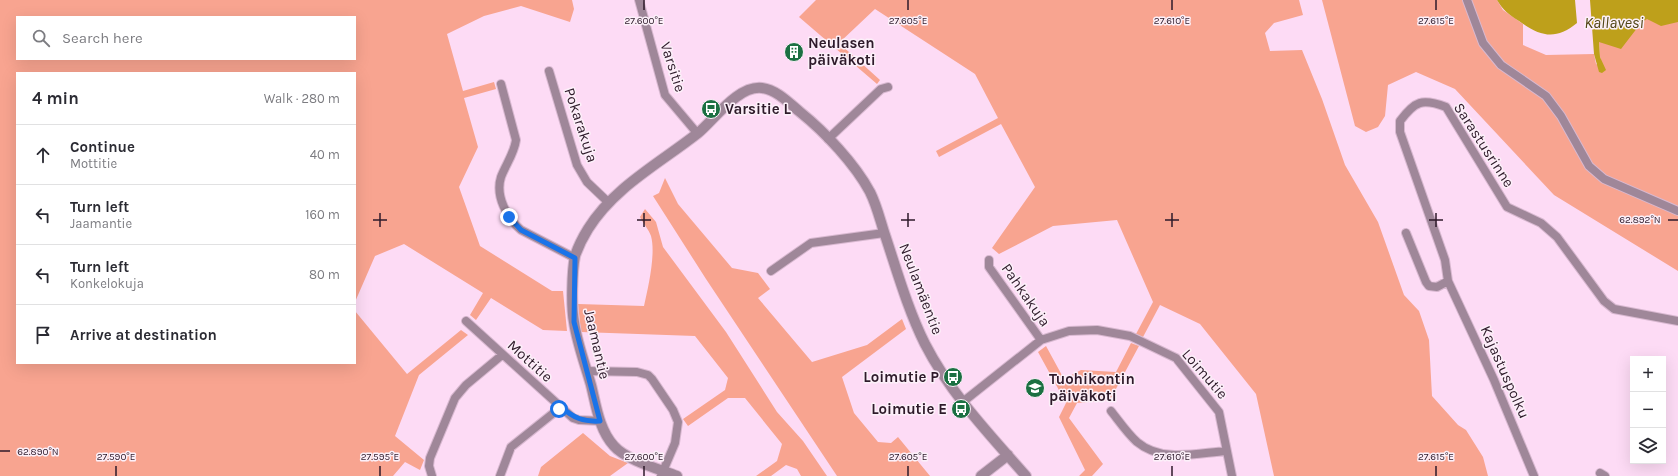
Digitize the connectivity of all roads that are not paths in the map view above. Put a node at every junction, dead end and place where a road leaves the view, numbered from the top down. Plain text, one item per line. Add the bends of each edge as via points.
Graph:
1 (639, 0) edge
2 (1467, 0) edge
3 (549, 71) dead end
4 (501, 84) dead end
5 (888, 87) dead end
6 (755, 88) joint
7 (697, 133) junction
8 (828, 139) junction
9 (608, 202) junction
10 (1678, 211) edge
11 (884, 233) junction
12 (1406, 233) dead end
13 (575, 258) junction
14 (989, 263) dead end
15 (771, 271) dead end
16 (1448, 281) junction
17 (466, 321) dead end
18 (1678, 322) edge
19 (1041, 340) junction
20 (502, 355) junction
21 (587, 371) junction
22 (964, 401) junction
23 (561, 407) junction
24 (1111, 411) dead end
25 (600, 421) junction
26 (1226, 451) junction
27 (1008, 455) junction
28 (662, 473) edge
29 (432, 476) edge
30 (500, 476) edge
31 (677, 476) edge
32 (981, 476) edge
33 (1026, 476) edge
34 (1232, 476) edge
35 (1534, 476) edge

1 - 7 street, Varsitie via 665,95
2 - 10 street via 1483,42 1501,65 1546,96 1561,116 1589,166 1604,179
3 - 9 street, Pokarakuja via 577,165 587,182
4 - 13 street via 516,140 515,149 500,181 504,208 521,230
5 - 8 street via 881,89
6 - 7 street, Jaamantie via 731,101
6 - 8 street, Neulamäentie via 762,88 778,95 805,116
7 - 9 street, Jaamantie
8 - 11 street, Neulamäentie via 869,190
9 - 13 street, Jaamantie via 588,228
11 - 15 street via 811,243
11 - 22 street, Neulamäentie via 924,342 937,365
12 - 16 street via 1426,282 1437,287
13 - 21 street, Jaamantie via 574,322
14 - 19 street, Pahkakuja
16 - 18 street, Sarastusrinne via 1445,260 1400,132 1400,121 1414,105 1430,101 1446,108 1507,207 1541,223 1557,237 1604,301 1614,309
16 - 35 street, Kajastuspolku via 1494,380
17 - 20 street, Mottitie
19 - 22 street, Loimutie
19 - 26 street, Loimutie via 1069,331 1097,330 1130,336 1176,358 1219,412
20 - 23 street, Mottitie
20 - 29 street via 466,385 455,398 430,458
21 - 25 street, Jaamantie
21 - 28 street via 637,372 648,374 652,379 678,422 675,443
22 - 27 street, Neulamäentie
23 - 25 street, Mottitie via 573,418
23 - 30 street via 511,447
24 - 26 street via 1136,441 1155,453 1171,456
25 - 28 street, Jaamantie via 616,449
26 - 34 street, Loimutie
27 - 32 street
27 - 33 street, Neulamäentie
28 - 31 street, Jaamantie

